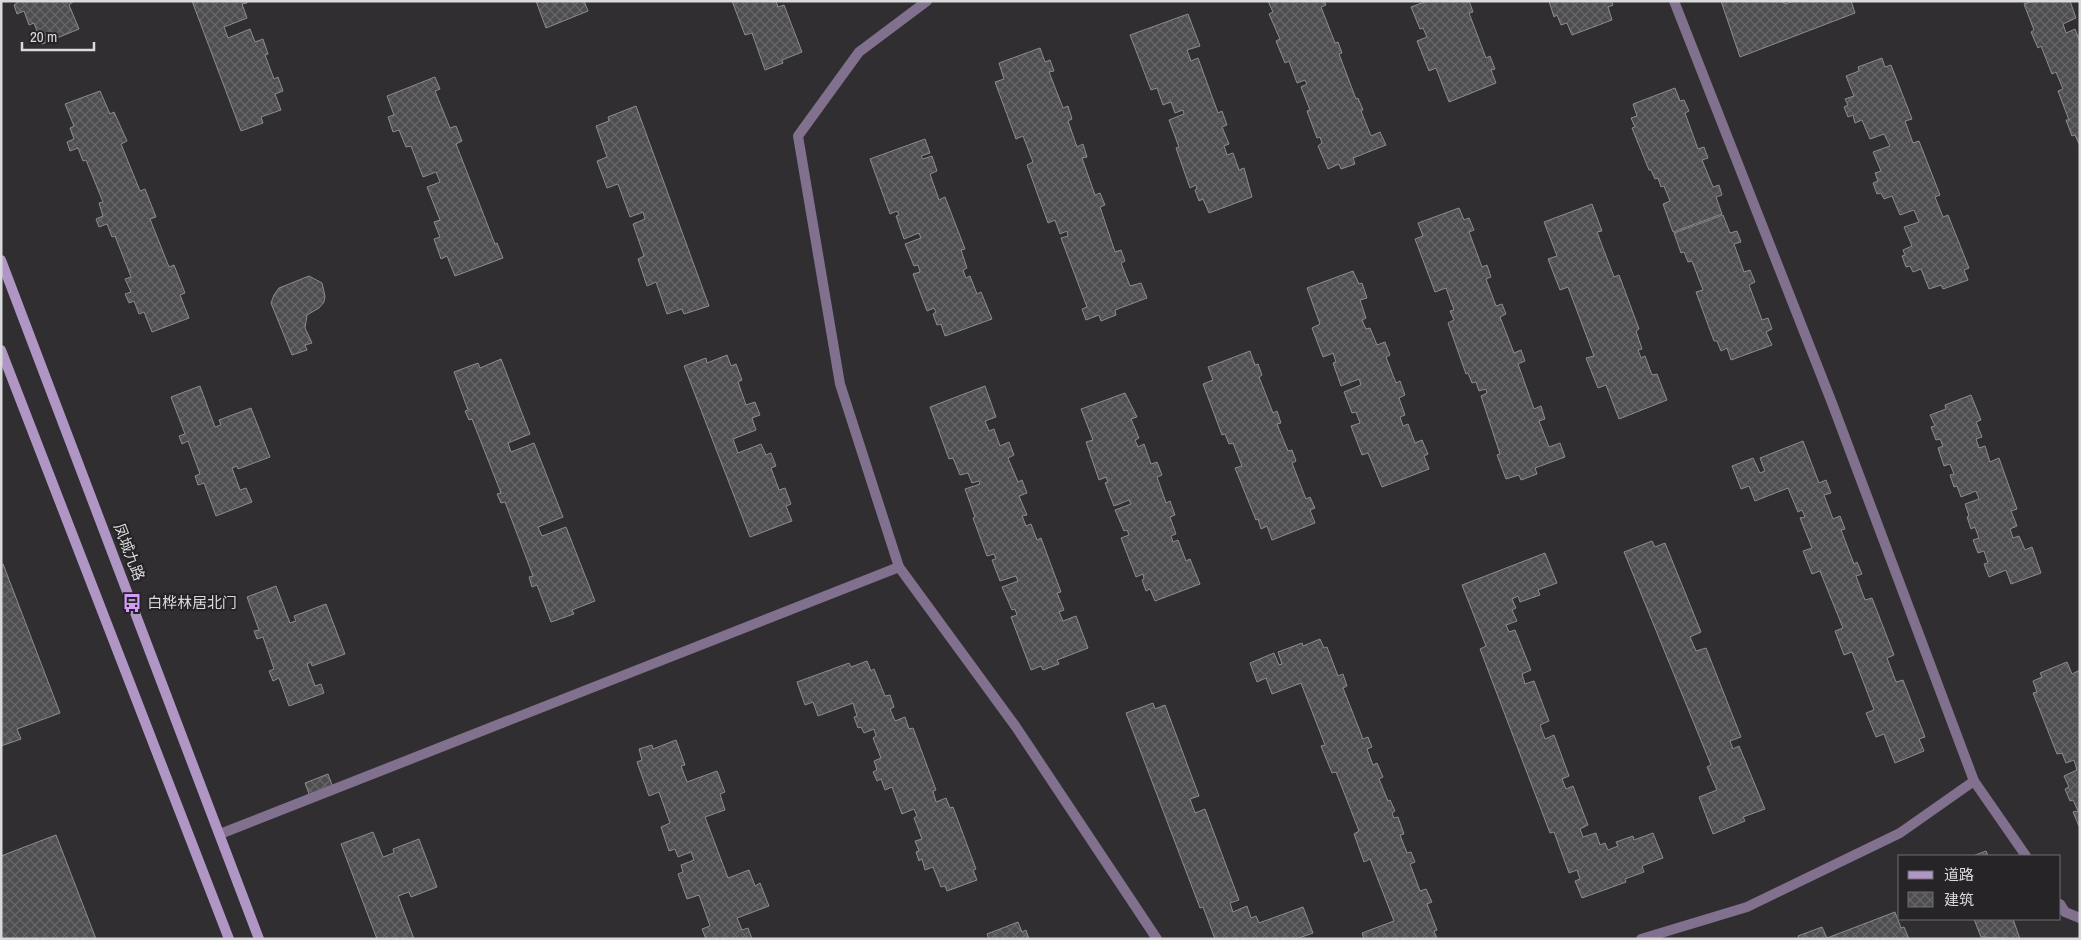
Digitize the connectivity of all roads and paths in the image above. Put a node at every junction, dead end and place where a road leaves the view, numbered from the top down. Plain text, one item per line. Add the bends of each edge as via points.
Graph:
1 (927, 1) edge
2 (1674, 1) edge
3 (1, 260) edge
4 (1, 350) edge
5 (899, 566) junction
6 (1974, 782) junction
7 (220, 834) junction
8 (2025, 855) edge
9 (2061, 906) edge
10 (2080, 918) edge
11 (229, 939) edge
12 (259, 939) edge
13 (1158, 939) edge
14 (1641, 939) edge

1 - 5 street via 859,52 798,136 840,384
2 - 6 street via 1832,403
3 - 7 street, 凤城九路
4 - 11 street
5 - 7 street
5 - 13 street via 1016,727
6 - 8 street
6 - 14 street via 1900,832 1747,907
7 - 12 street, 凤城九路
9 - 10 street via 2065,912

